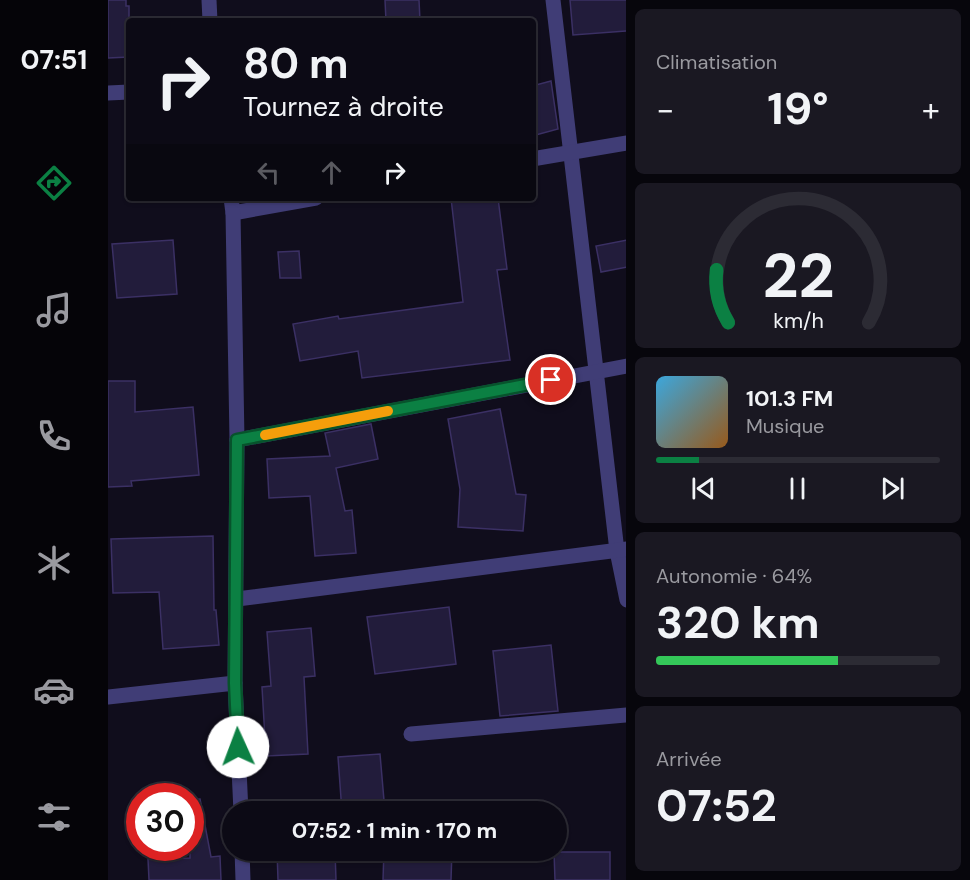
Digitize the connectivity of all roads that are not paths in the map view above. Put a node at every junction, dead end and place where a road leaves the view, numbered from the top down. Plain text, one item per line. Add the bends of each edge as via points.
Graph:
1 (209, 0) edge
2 (553, 0) edge
3 (210, 18) edge
4 (126, 92) edge
5 (108, 93) edge
6 (626, 143) edge
7 (572, 152) junction
8 (536, 158) edge
9 (284, 201) edge
10 (232, 206) edge
11 (626, 366) edge
12 (596, 372) junction
13 (237, 440) junction
14 (622, 550) edge
15 (626, 590) edge
16 (237, 600) junction
17 (235, 683) junction
18 (108, 696) edge
19 (626, 715) edge
20 (411, 734) dead end
21 (240, 801) edge
22 (242, 861) edge
23 (243, 880) edge

1 - 3 street
2 - 7 street
4 - 5 street
6 - 7 street
7 - 8 street
7 - 12 street
9 - 10 street
10 - 13 street
11 - 12 street
12 - 13 street
12 - 14 street
13 - 16 street
14 - 15 street
14 - 16 street
16 - 17 street
17 - 18 street
17 - 21 street
19 - 20 street
22 - 23 street

